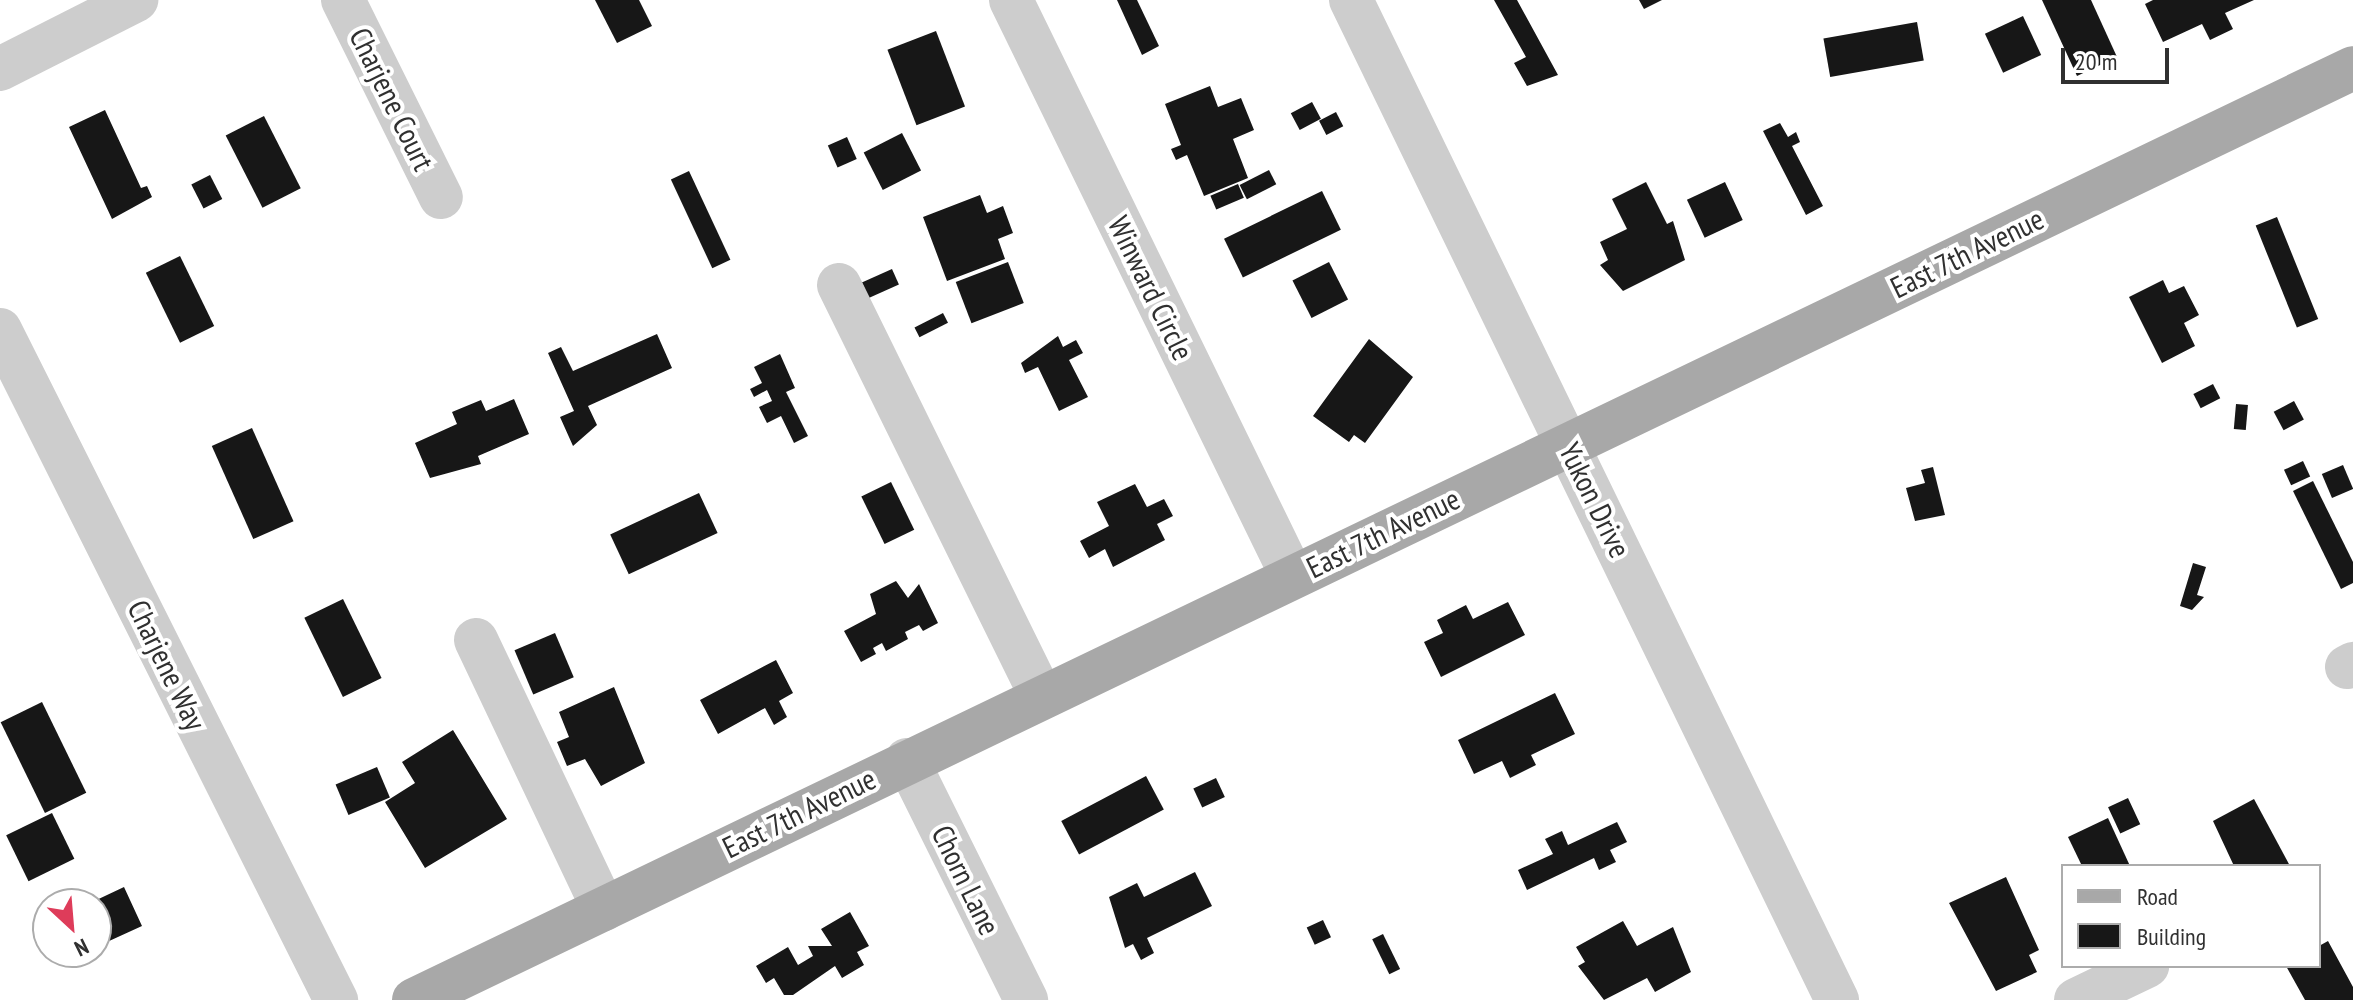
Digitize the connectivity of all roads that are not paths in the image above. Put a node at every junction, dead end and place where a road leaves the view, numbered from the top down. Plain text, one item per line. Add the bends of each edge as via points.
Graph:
1 (343, 0) edge
2 (1011, 0) edge
3 (1351, 0) edge
4 (129, 1) edge
5 (2353, 68) edge
6 (0, 69) edge
7 (441, 197) dead end
8 (839, 285) dead end
9 (0, 330) edge
10 (1568, 444) junction
11 (1292, 576) junction
12 (476, 640) dead end
13 (1041, 696) junction
14 (907, 760) junction
15 (604, 909) junction
16 (2143, 968) edge
17 (336, 1000) edge
18 (414, 1000) edge
19 (1026, 1000) edge
20 (1837, 1000) edge
21 (2076, 1000) edge

1 - 7 street, Charjene Court
2 - 11 street, Winward Circle
3 - 10 street, Yukon Drive
4 - 6 street
5 - 10 main road, East 7th Avenue
8 - 13 street
9 - 17 street, Charjene Way
10 - 11 main road, East 7th Avenue
10 - 20 street, Yukon Drive
11 - 13 main road, East 7th Avenue
12 - 15 street
13 - 14 main road, East 7th Avenue
14 - 15 main road, East 7th Avenue
14 - 19 street, Chorn Lane
15 - 18 main road, East 7th Avenue
16 - 21 street

